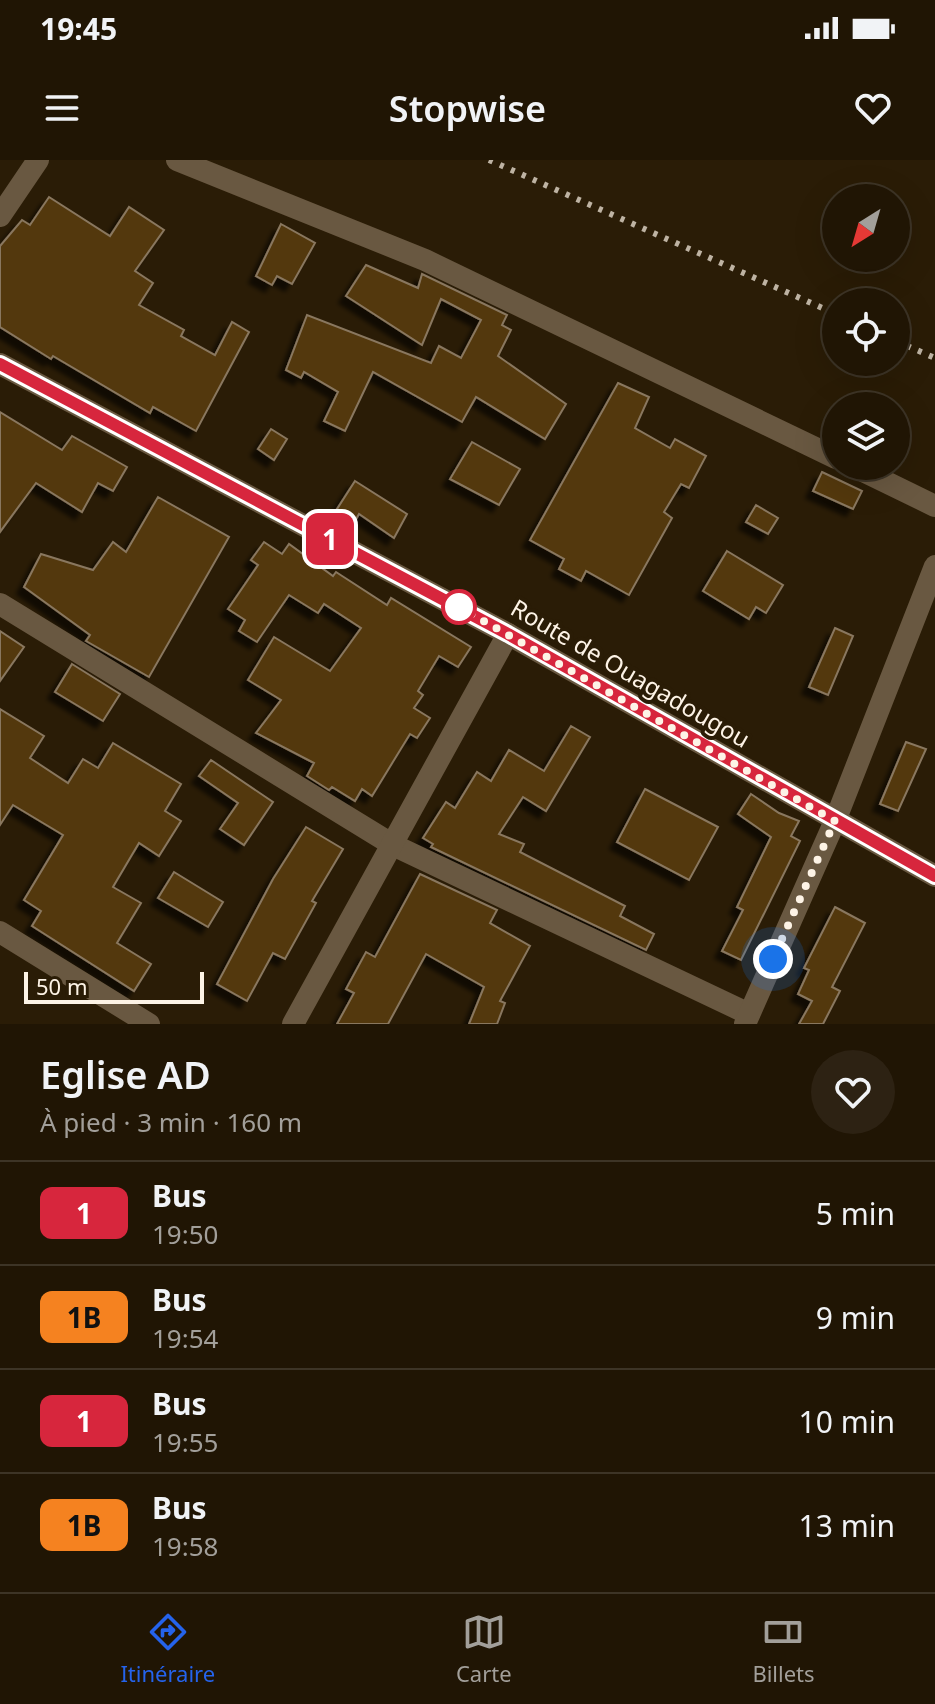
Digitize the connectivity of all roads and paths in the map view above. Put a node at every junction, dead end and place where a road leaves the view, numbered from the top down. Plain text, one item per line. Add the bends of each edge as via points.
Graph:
1 (38, 160) edge
2 (177, 160) edge
3 (0, 216) edge
4 (0, 364) edge
5 (822, 451) edge
6 (882, 480) edge
7 (935, 506) edge
8 (935, 566) edge
9 (0, 604) edge
10 (508, 634) junction
11 (835, 821) junction
12 (393, 845) junction
13 (935, 876) edge
14 (0, 932) edge
15 (747, 1019) edge
16 (149, 1024) edge
17 (293, 1024) edge

1 - 3 street
2 - 5 street via 425,260
4 - 10 street, Route de Ouagadougou
6 - 7 street
8 - 11 street
9 - 12 street
10 - 11 street, Route de Ouagadougou
10 - 12 street
11 - 13 street, Route de Ouagadougou
11 - 15 street
12 - 15 street
12 - 17 street
14 - 16 street

